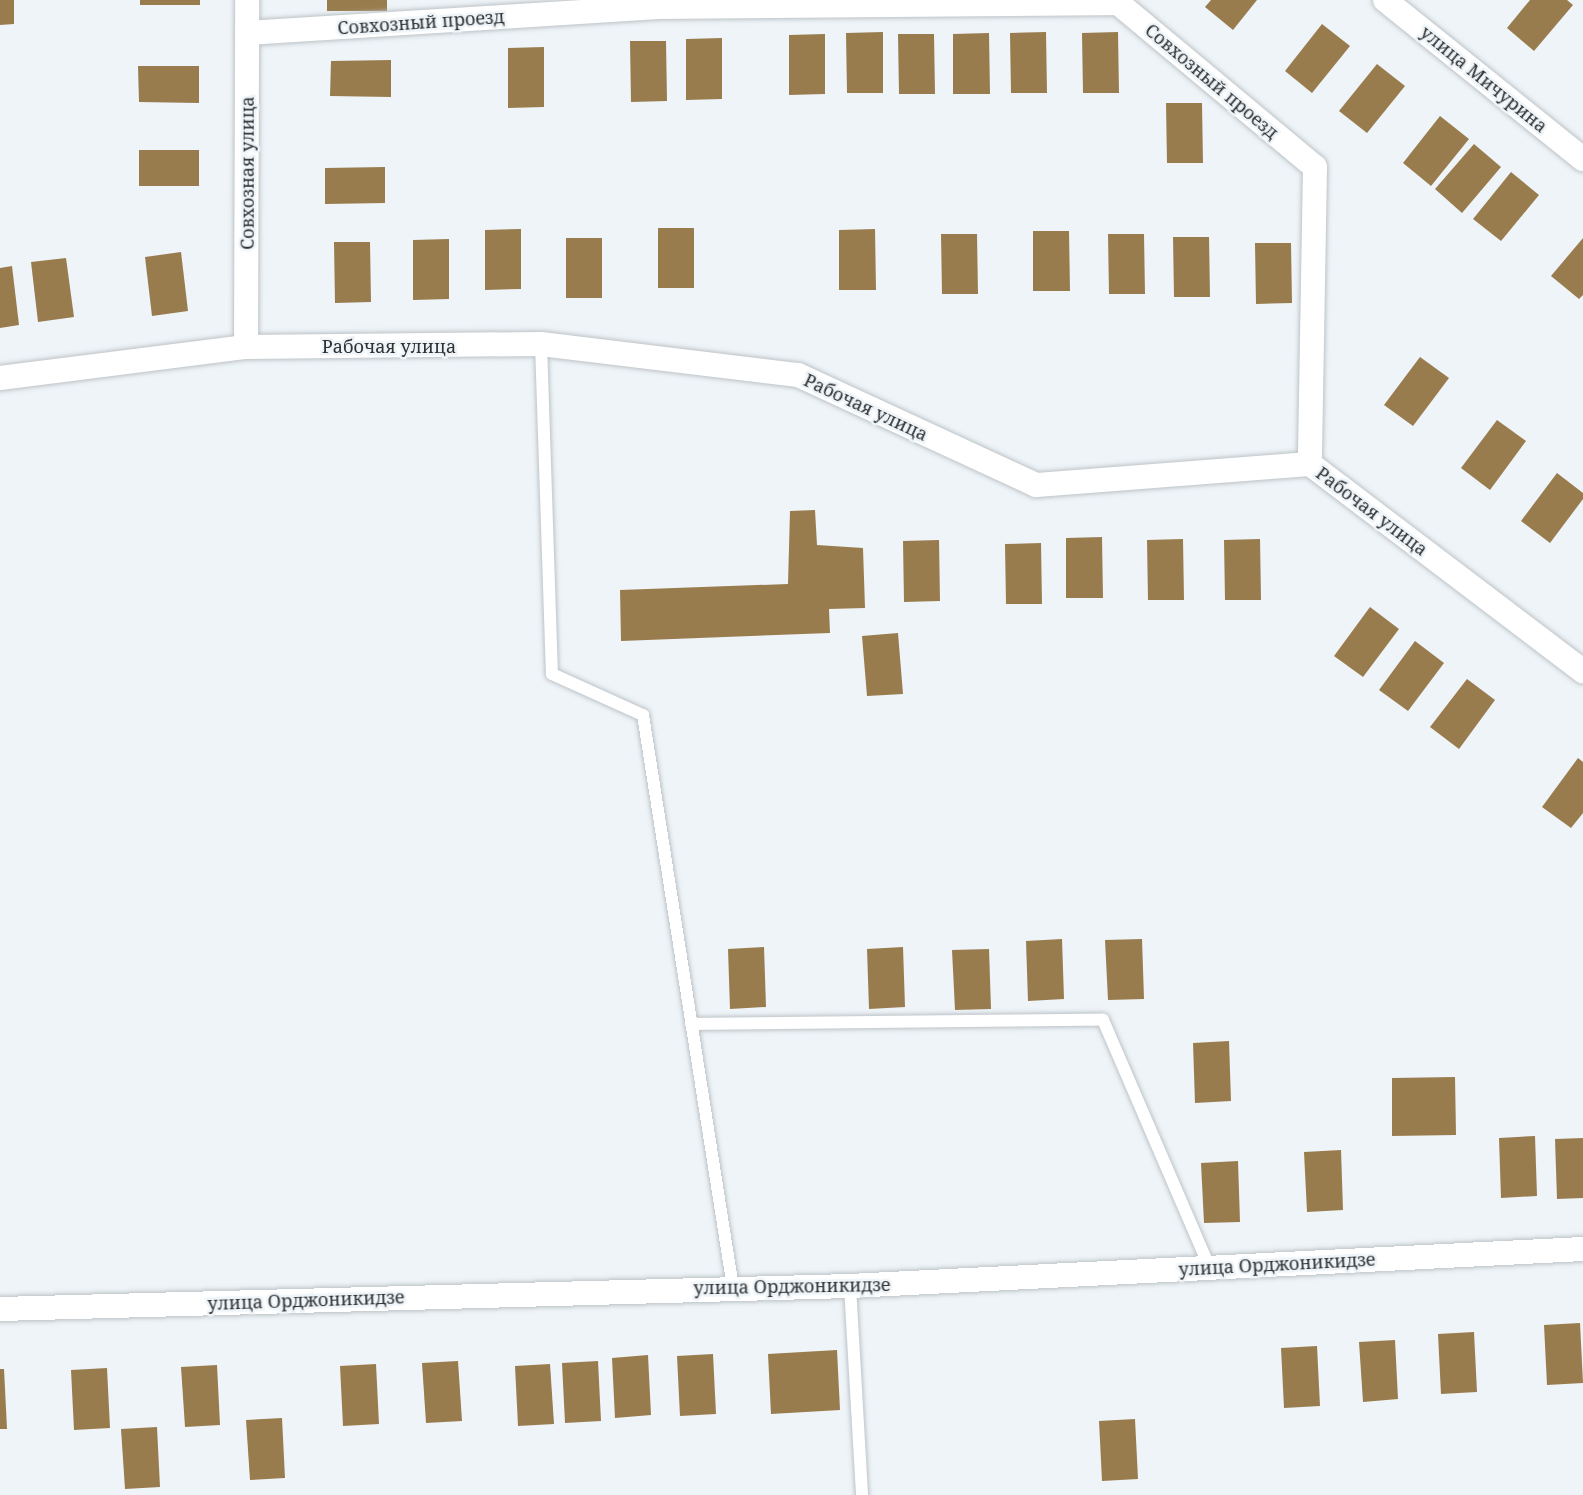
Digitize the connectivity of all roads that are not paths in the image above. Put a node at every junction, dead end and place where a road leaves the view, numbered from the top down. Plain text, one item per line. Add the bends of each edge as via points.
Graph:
1 (247, 0) edge
2 (1385, 0) edge
3 (666, 3) edge
4 (247, 33) junction
5 (1583, 159) edge
6 (541, 344) junction
7 (246, 347) junction
8 (0, 378) edge
9 (1310, 464) junction
10 (1583, 671) edge
11 (691, 1024) junction
12 (1583, 1249) edge
13 (1210, 1268) junction
14 (850, 1286) junction
15 (733, 1288) junction
16 (0, 1309) edge
17 (862, 1495) edge

1 - 4 street, Совхозная улица
2 - 5 street, улица Мичурина
3 - 4 street, Совхозный проезд
3 - 9 street, Совхозный проезд via 1118,3 1315,167
4 - 7 street, Совхозная улица
6 - 7 street, Рабочая улица
6 - 9 street, Рабочая улица via 798,375 1036,485
6 - 11 lane via 552,674 643,715
7 - 8 street, Рабочая улица
9 - 10 street, Рабочая улица
11 - 13 lane via 1102,1020
11 - 15 lane
12 - 13 street, улица Орджоникидзе
13 - 14 street, улица Орджоникидзе
14 - 15 street, улица Орджоникидзе
14 - 17 lane
15 - 16 street, улица Орджоникидзе

